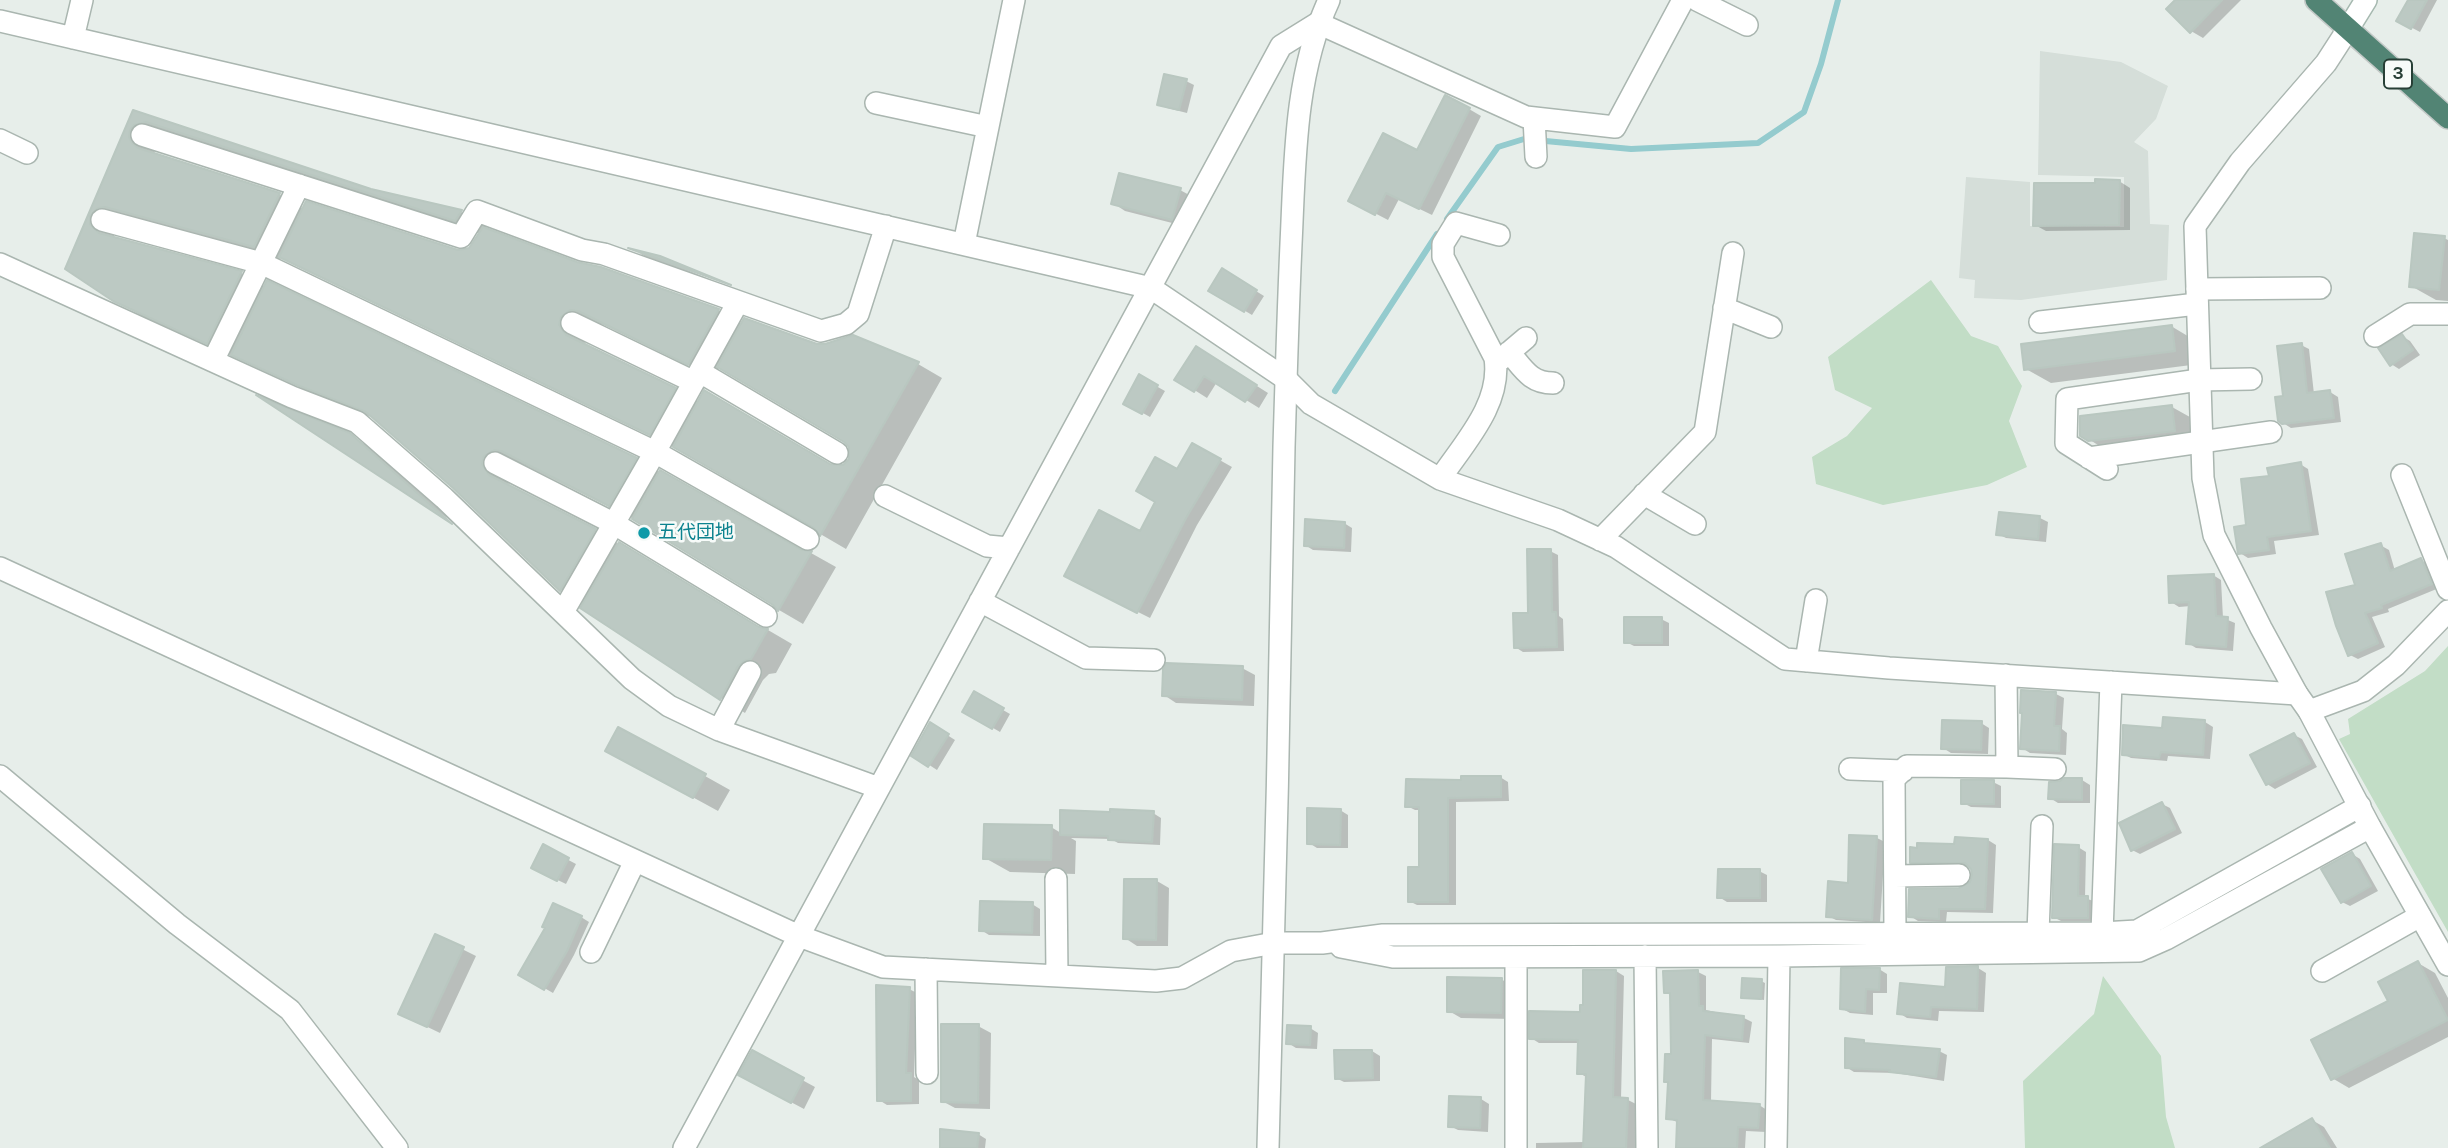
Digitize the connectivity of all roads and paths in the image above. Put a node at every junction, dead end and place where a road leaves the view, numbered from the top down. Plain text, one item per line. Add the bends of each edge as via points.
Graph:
1 (82, 0) edge
2 (1014, 0) edge
3 (1329, 0) edge
4 (2316, 0) edge
5 (2366, 0) edge
6 (1685, 1) edge
7 (0, 21) edge
8 (1318, 23) junction
9 (1747, 25) dead end
10 (2348, 30) junction
11 (73, 38) junction
12 (876, 103) dead end
13 (2448, 118) edge
14 (1534, 122) junction
15 (988, 127) junction
16 (142, 135) dead end
17 (0, 140) edge
18 (27, 153) dead end
19 (1536, 155) dead end
20 (299, 185) junction
21 (102, 220) dead end
22 (886, 226) junction
23 (1499, 235) dead end
24 (964, 244) junction
25 (1733, 253) dead end
26 (0, 264) edge
27 (261, 264) junction
28 (1151, 288) junction
29 (2320, 288) dead end
30 (2197, 297) junction
31 (738, 302) junction
32 (1724, 308) junction
33 (2448, 314) edge
34 (2040, 322) dead end
35 (572, 323) dead end
36 (1771, 327) dead end
37 (2375, 336) dead end
38 (1511, 351) junction
39 (214, 361) junction
40 (697, 377) junction
41 (1286, 379) junction
42 (2251, 379) dead end
43 (2199, 380) junction
44 (1553, 383) dead end
45 (2271, 432) dead end
46 (2202, 443) junction
47 (655, 452) junction
48 (837, 453) dead end
49 (2089, 458) junction
50 (495, 463) dead end
51 (2108, 469) dead end
52 (2402, 475) dead end
53 (1440, 479) junction
54 (1644, 494) junction
55 (886, 496) dead end
56 (613, 523) junction
57 (1695, 524) dead end
58 (808, 539) dead end
59 (1600, 540) junction
60 (1009, 548) junction
61 (0, 568) edge
62 (2448, 589) edge
63 (1816, 600) dead end
64 (980, 601) junction
65 (2448, 611) edge
66 (563, 612) junction
67 (766, 616) dead end
68 (1154, 660) dead end
69 (1806, 661) junction
70 (750, 672) dead end
71 (2006, 675) junction
72 (2111, 682) junction
73 (2303, 702) junction
74 (719, 730) junction
75 (2007, 767) junction
76 (1850, 769) dead end
77 (2055, 769) dead end
78 (1903, 771) junction
79 (0, 776) edge
80 (879, 788) junction
81 (2360, 806) junction
82 (2042, 826) dead end
83 (2370, 827) junction
84 (635, 861) junction
85 (1959, 875) dead end
86 (1895, 876) junction
87 (1056, 879) dead end
88 (2420, 916) junction
89 (1895, 933) junction
90 (2038, 933) junction
91 (2102, 933) junction
92 (799, 936) junction
93 (1274, 943) junction
94 (1322, 943) junction
95 (591, 952) dead end
96 (1645, 956) junction
97 (1779, 956) junction
98 (1516, 957) junction
99 (2448, 965) edge
100 (926, 969) junction
101 (2322, 971) dead end
102 (1057, 975) junction
103 (927, 1073) dead end
104 (397, 1148) edge
105 (684, 1148) edge
106 (1268, 1148) edge
107 (1516, 1148) edge
108 (1647, 1148) edge
109 (1776, 1148) edge

1 - 11 street
2 - 15 street
3 - 8 street
4 - 10 highway, 3
5 - 10 street
6 - 9 street
6 - 14 street via 1615,127
7 - 11 street
8 - 14 street
8 - 28 street via 1281,47
8 - 41 street via 1306,65 1295,151
10 - 13 highway, 3
10 - 30 street via 2326,63 2240,162 2195,226
11 - 22 street
12 - 15 street
14 - 19 street
15 - 24 street
16 - 20 street
17 - 18 street
20 - 27 street
20 - 31 street via 461,237 477,211
21 - 27 street
22 - 24 street
22 - 31 street via 858,314 846,324 821,331
23 - 38 street via 1457,223 1443,244 1443,257
24 - 28 street
25 - 32 street
26 - 39 street
27 - 39 street
27 - 47 street
28 - 41 street
28 - 60 street
29 - 30 street
30 - 34 street
30 - 43 street
31 - 40 street
32 - 36 street
32 - 54 street via 1705,432
33 - 37 street via 2410,314
35 - 40 street
38 - 44 street via 1532,378
38 - 53 street via 1498,374 1492,400
39 - 66 street via 357,422
40 - 47 street
40 - 48 street
41 - 53 street via 1311,404
41 - 93 street
42 - 43 street
43 - 46 street
43 - 49 street via 2067,398 2066,443
45 - 46 street
46 - 49 street
46 - 73 street via 2203,478 2214,535
47 - 56 street
47 - 58 street
49 - 51 street
50 - 56 street
52 - 62 street
53 - 59 street via 1558,520
54 - 57 street
54 - 59 street
55 - 60 street via 986,546
56 - 66 street
56 - 67 street
59 - 69 street via 1785,659
60 - 64 street
61 - 84 street
63 - 69 street
64 - 68 street via 1086,658
64 - 80 street
65 - 73 street via 2396,666 2363,691
66 - 74 street via 632,679 669,706
69 - 71 street
70 - 74 street
71 - 72 street
71 - 75 street
72 - 73 street
72 - 91 street
73 - 81 street
74 - 80 street
75 - 77 street
75 - 78 street via 1907,766
76 - 78 street
78 - 86 street via 1894,779
79 - 104 street via 177,924 290,1010
80 - 92 street
81 - 83 street
81 - 91 street via 2137,931
82 - 90 street
83 - 88 street
83 - 97 street via 2139,951
84 - 92 street
84 - 95 street
85 - 86 street
86 - 89 street
87 - 102 street
88 - 99 street
88 - 101 street
89 - 90 street
89 - 94 street via 1383,935
90 - 91 street
92 - 100 street via 883,967
92 - 105 street
93 - 94 street
93 - 102 street via 1231,951 1182,978 1156,981
93 - 106 street
94 - 98 street via 1393,957
96 - 97 street
96 - 98 street
96 - 108 street
97 - 109 street
98 - 107 street
100 - 102 street
100 - 103 street

